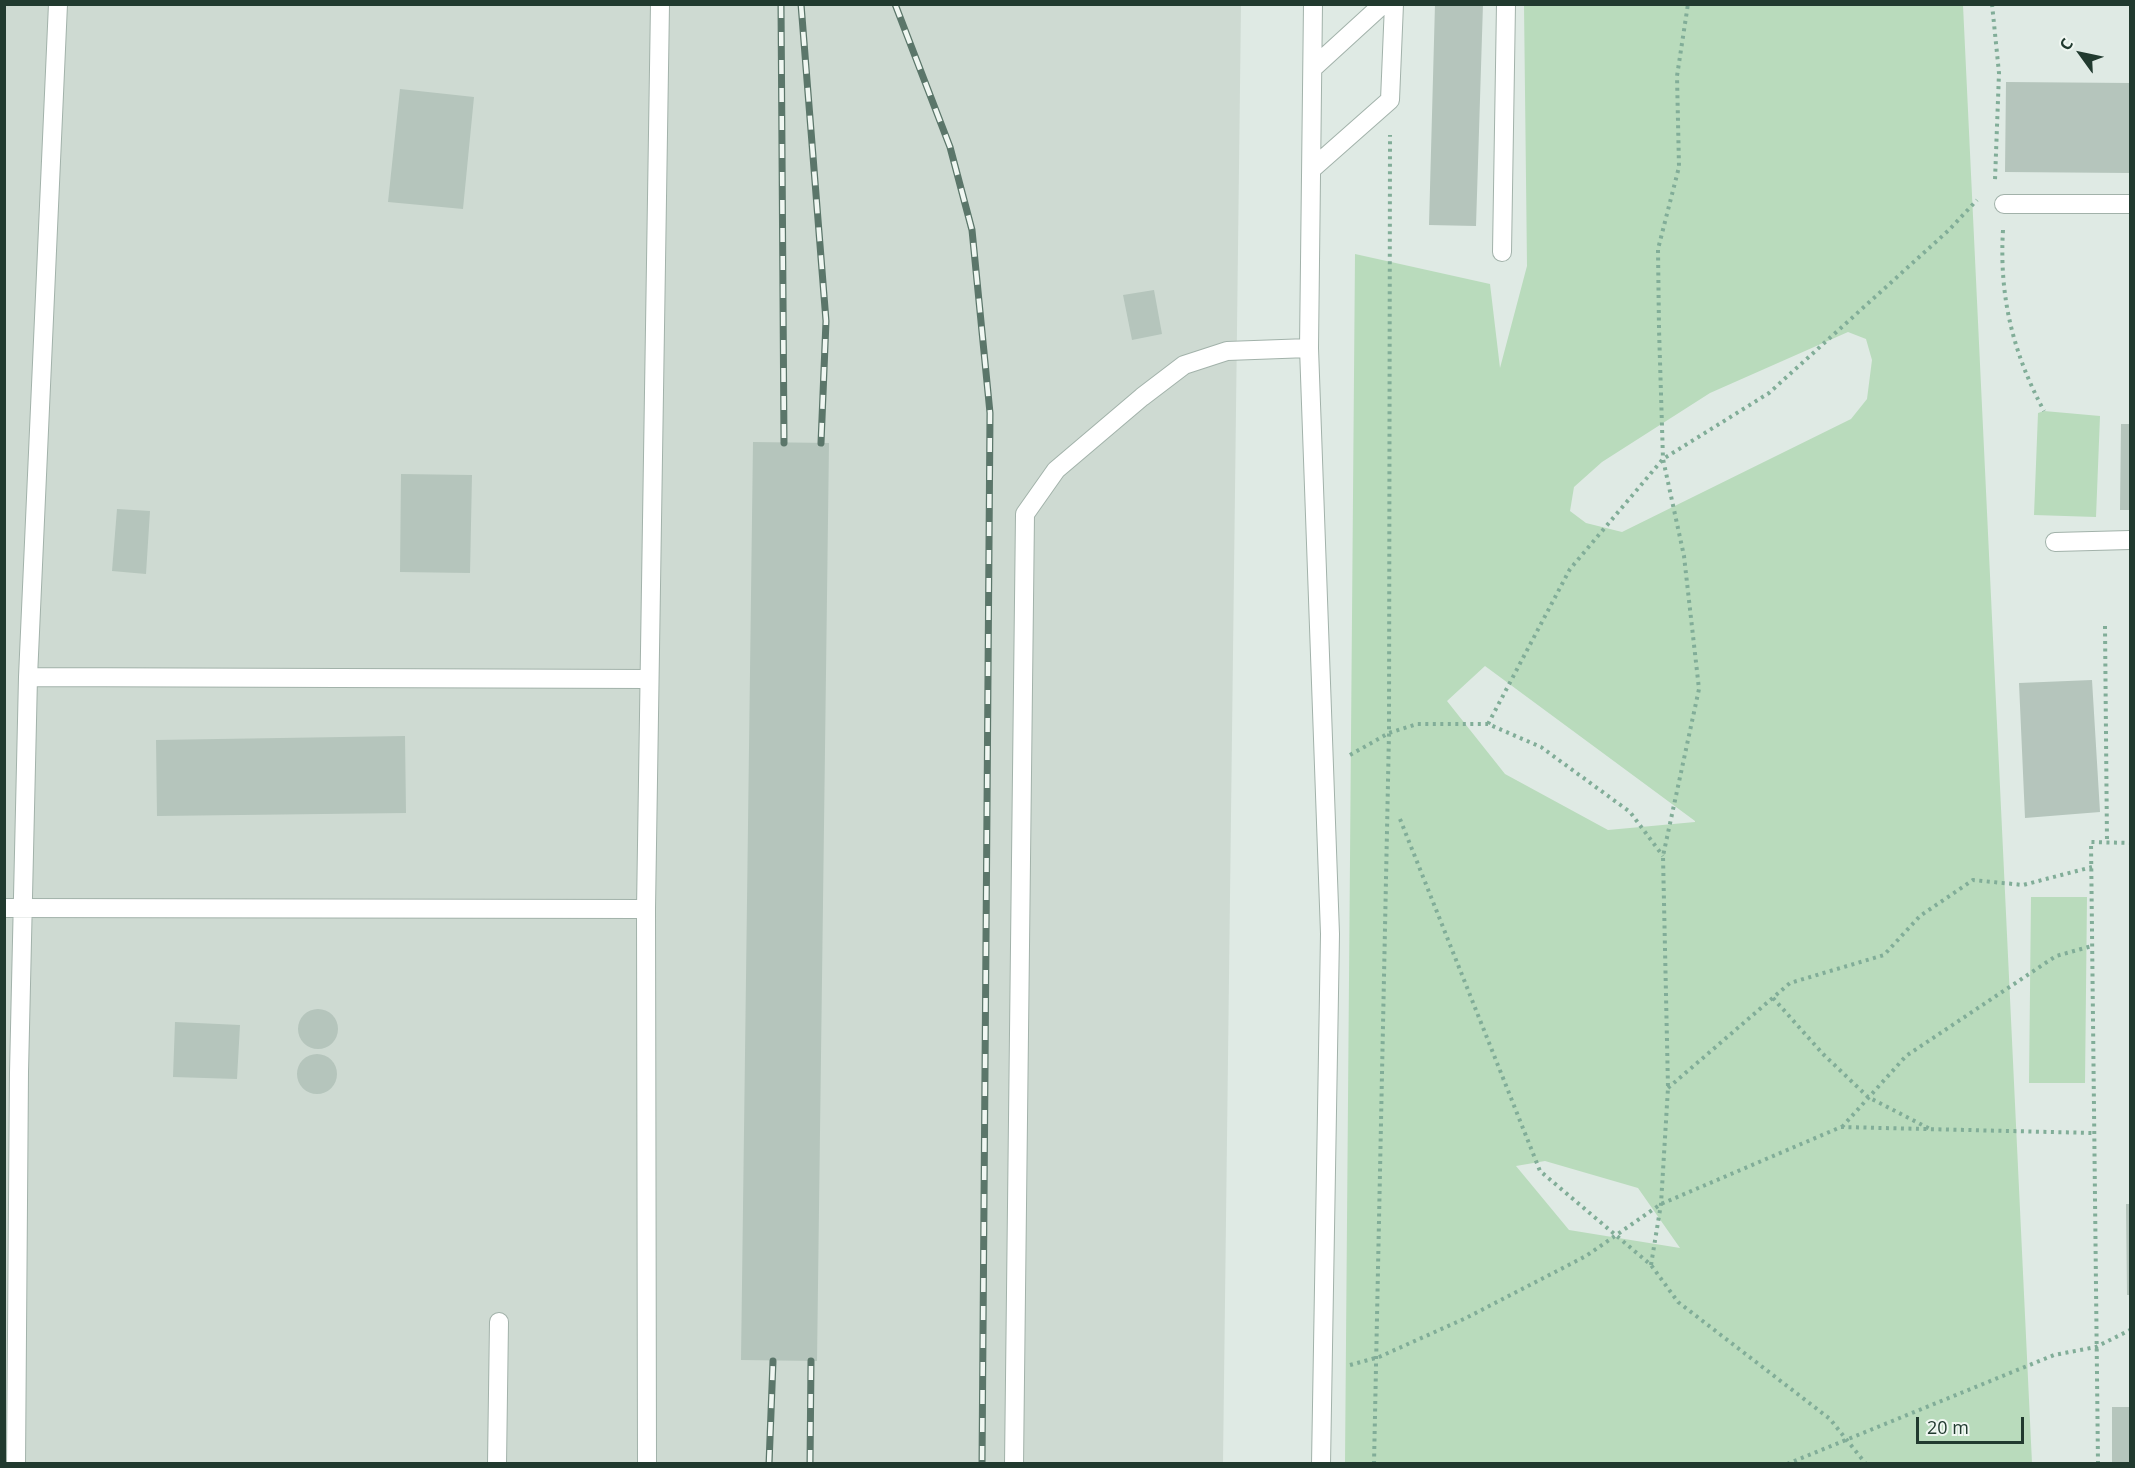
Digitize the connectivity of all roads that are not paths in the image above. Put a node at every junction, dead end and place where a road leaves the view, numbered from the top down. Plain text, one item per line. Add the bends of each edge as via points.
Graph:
1 (58, 4) edge
2 (660, 4) edge
3 (1313, 4) edge
4 (1383, 4) edge
5 (1394, 4) edge
6 (1506, 4) edge
7 (1313, 68) junction
8 (1312, 168) junction
9 (2004, 204) road end
10 (2130, 204) edge
11 (1502, 252) dead end
12 (1309, 348) junction
13 (2130, 540) edge
14 (2055, 542) dead end
15 (28, 677) junction
16 (649, 679) junction
17 (4, 908) edge
18 (23, 909) junction
19 (646, 909) junction
20 (12, 1071) edge
21 (499, 1322) dead end
22 (16, 1464) edge
23 (497, 1464) edge
24 (647, 1464) edge
25 (1014, 1464) edge
26 (1321, 1464) edge

1 - 15 street
2 - 16 street
3 - 7 street
4 - 7 street
5 - 8 street via 1390,99
6 - 11 street
7 - 8 street
8 - 12 street
9 - 10 street
12 - 25 street via 1227,351 1184,365 1056,470 1025,514
12 - 26 street via 1330,934
13 - 14 street
15 - 16 street
15 - 18 street
16 - 19 street
17 - 18 street
18 - 19 street
18 - 20 street
19 - 24 street
20 - 22 street
21 - 23 street

